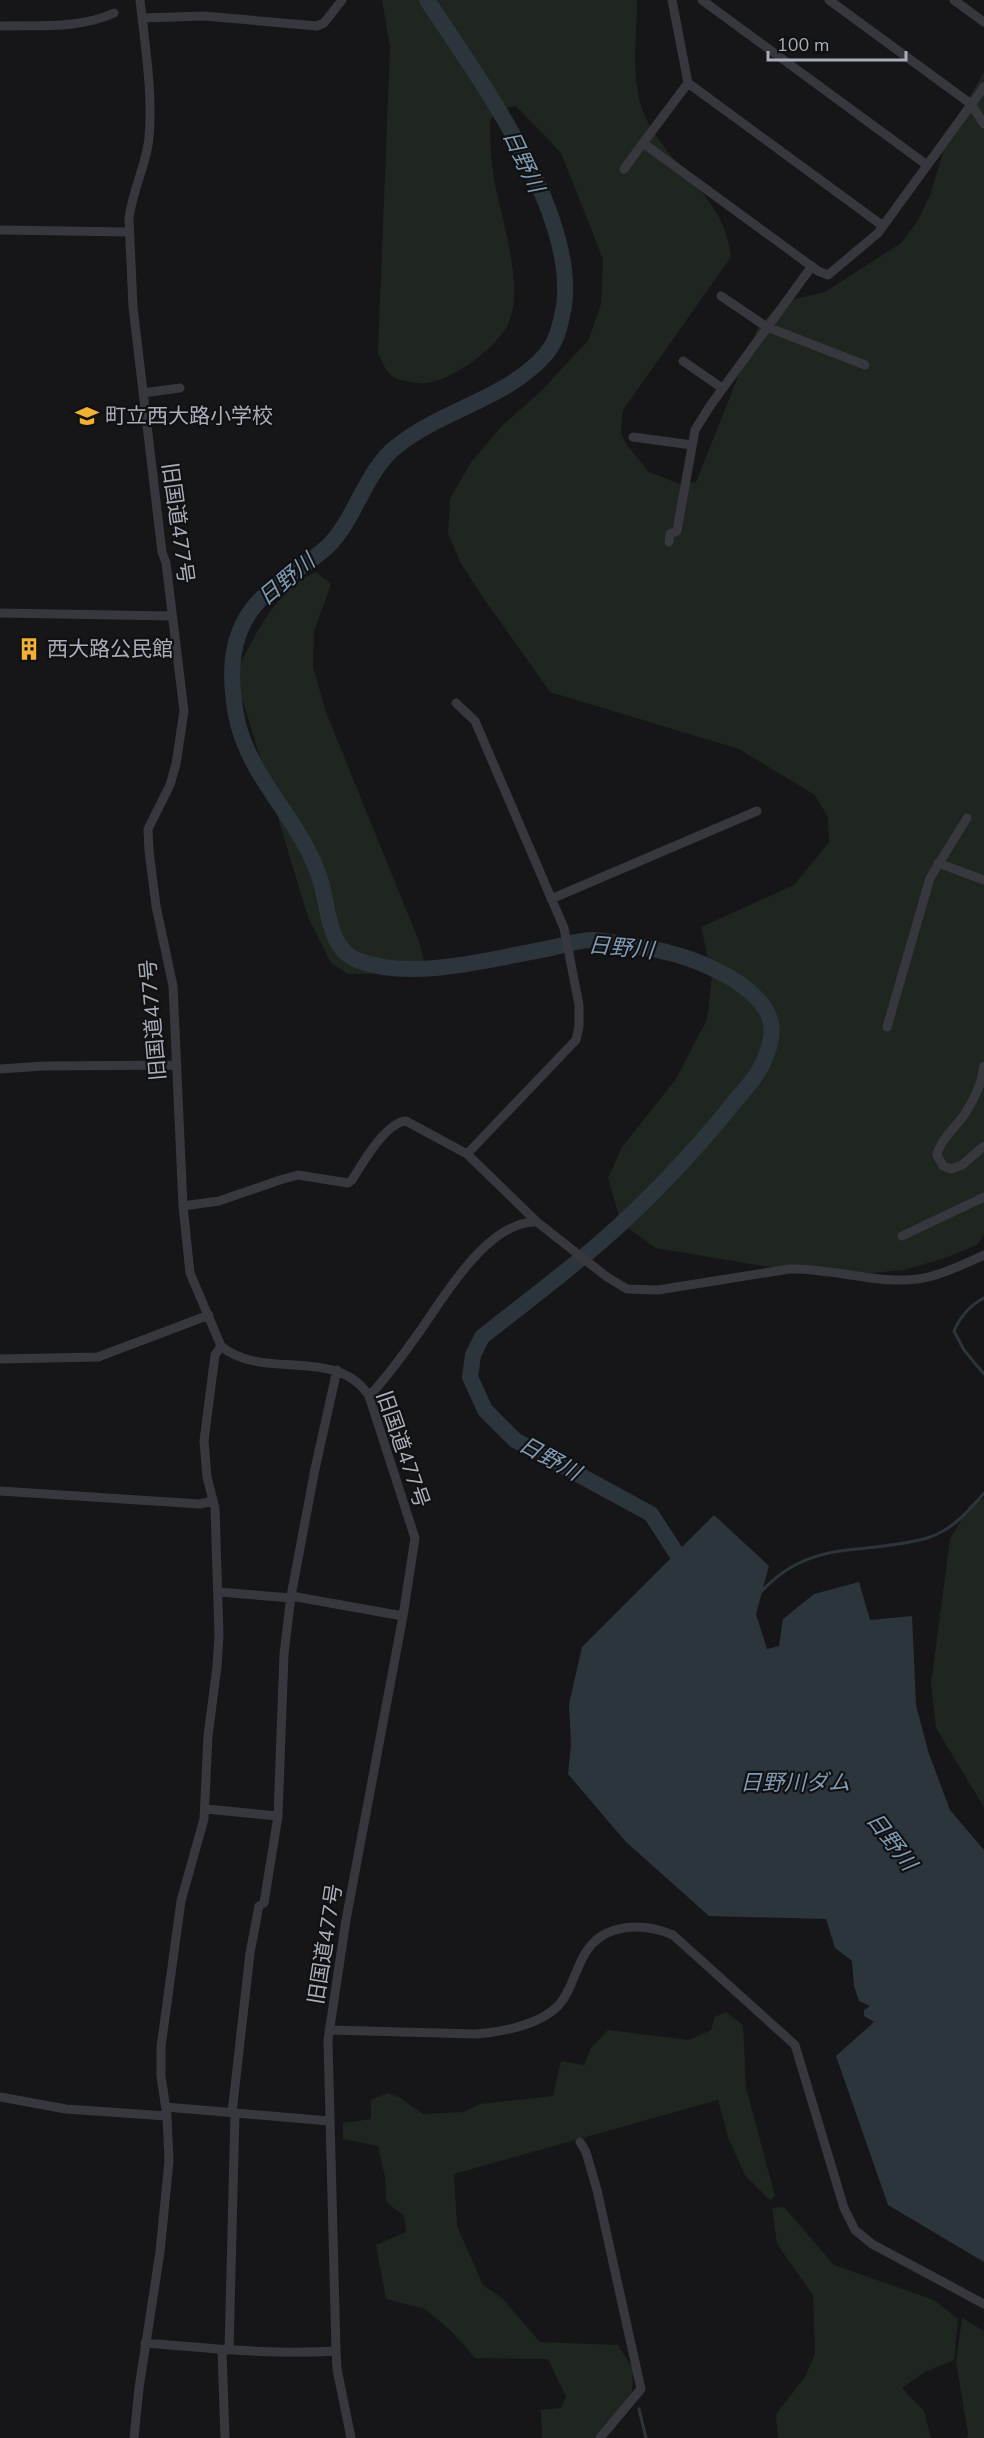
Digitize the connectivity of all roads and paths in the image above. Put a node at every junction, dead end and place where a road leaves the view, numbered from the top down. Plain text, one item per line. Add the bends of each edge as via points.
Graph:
1 (140, 0) edge
2 (342, 0) edge
3 (672, 0) edge
4 (702, 0) edge
5 (829, 0) edge
6 (954, 0) edge
7 (114, 13) dead end
8 (142, 18) junction
9 (984, 22) edge
10 (0, 26) edge
11 (688, 83) junction
12 (984, 87) edge
13 (971, 104) junction
14 (984, 124) edge
15 (643, 143) junction
16 (927, 165) junction
17 (624, 169) dead end
18 (883, 226) junction
19 (0, 230) edge
20 (129, 232) junction
21 (812, 266) junction
22 (721, 296) dead end
23 (767, 327) junction
24 (683, 361) dead end
25 (865, 365) dead end
26 (180, 388) dead end
27 (722, 388) junction
28 (143, 393) junction
29 (633, 437) dead end
30 (692, 445) junction
31 (669, 542) dead end
32 (0, 613) edge
33 (172, 616) junction
34 (456, 703) dead end
35 (757, 811) dead end
36 (967, 818) dead end
37 (938, 863) junction
38 (984, 880) edge
39 (551, 899) junction
40 (887, 1027) dead end
41 (177, 1065) junction
42 (984, 1065) edge
43 (0, 1069) edge
44 (984, 1146) edge
45 (467, 1154) junction
46 (984, 1197) edge
47 (183, 1206) junction
48 (537, 1222) junction
49 (902, 1236) dead end
50 (984, 1255) edge
51 (209, 1316) junction
52 (221, 1346) junction
53 (0, 1359) edge
54 (337, 1370) junction
55 (369, 1396) junction
56 (0, 1491) edge
57 (213, 1501) junction
58 (219, 1592) junction
59 (291, 1597) junction
60 (403, 1616) junction
61 (206, 1809) junction
62 (278, 1816) junction
63 (329, 2030) junction
64 (0, 2097) edge
65 (167, 2111) junction
66 (234, 2113) junction
67 (328, 2121) junction
68 (580, 2142) dead end
69 (984, 2304) edge
70 (145, 2343) junction
71 (227, 2350) junction
72 (336, 2351) junction
73 (134, 2438) edge
74 (225, 2438) edge
75 (351, 2438) edge
76 (600, 2438) edge

1 - 8 street, 旧国道477号
2 - 8 street via 317,26 204,16
3 - 11 street
4 - 16 street
5 - 13 street
6 - 9 street
7 - 10 street via 102,19 63,25
8 - 20 street, 旧国道477号 via 149,135 131,207
11 - 15 street
11 - 18 street
12 - 13 street
13 - 14 street
13 - 16 street
15 - 17 street
15 - 21 street
16 - 18 street
18 - 21 street via 828,275
19 - 20 street
20 - 28 street, 旧国道477号
21 - 23 street
22 - 23 street
23 - 25 street
23 - 27 street
24 - 27 street
26 - 28 street
27 - 30 street via 695,430
28 - 33 street, 旧国道477号
29 - 30 street
30 - 31 street via 677,531 670,534
32 - 33 street
33 - 41 street, 旧国道477号 via 183,694 182,727 170,785 148,829 156,906 173,986
34 - 39 street via 475,721
35 - 39 street
36 - 37 street
37 - 38 street
37 - 40 street via 930,878
39 - 45 street via 564,928 579,1005 576,1040
41 - 43 street
41 - 47 street, 旧国道477号
42 - 44 street via 979,1089 937,1155 943,1166 951,1169 962,1165
45 - 47 street via 401,1121 348,1182 298,1175 219,1201
45 - 48 street
46 - 49 street
47 - 51 street, 旧国道477号 via 190,1273
48 - 50 street via 617,1284 636,1291 808,1268 879,1279 912,1279 932,1276
48 - 55 street via 508,1230 457,1274
51 - 52 street, 旧国道477号
51 - 53 street via 98,1357
52 - 54 street, 旧国道477号 via 229,1353 257,1361
52 - 57 street via 215,1355 204,1441
54 - 55 street, 旧国道477号 via 354,1379
54 - 59 street
55 - 60 street, 旧国道477号 via 415,1538
56 - 57 street via 200,1504
57 - 58 street
58 - 59 street
58 - 61 street
59 - 60 street
59 - 62 street
60 - 63 street, 旧国道477号
61 - 62 street
61 - 65 street via 181,1901 173,1953 161,2047
62 - 66 street via 264,1903 259,1906 250,1953
63 - 67 street, 旧国道477号
63 - 69 street via 476,2034 529,2023 558,2006 586,1952 599,1939 623,1928 660,1929 673,1935 795,2044 844,2208 855,2230 872,2244
64 - 65 street via 66,2109
65 - 66 street
65 - 70 street via 169,2161
66 - 67 street
66 - 71 street
67 - 72 street, 旧国道477号
68 - 76 street via 597,2190 641,2389
70 - 71 street
70 - 73 street
71 - 72 street
71 - 74 street via 222,2351
72 - 75 street, 旧国道477号

